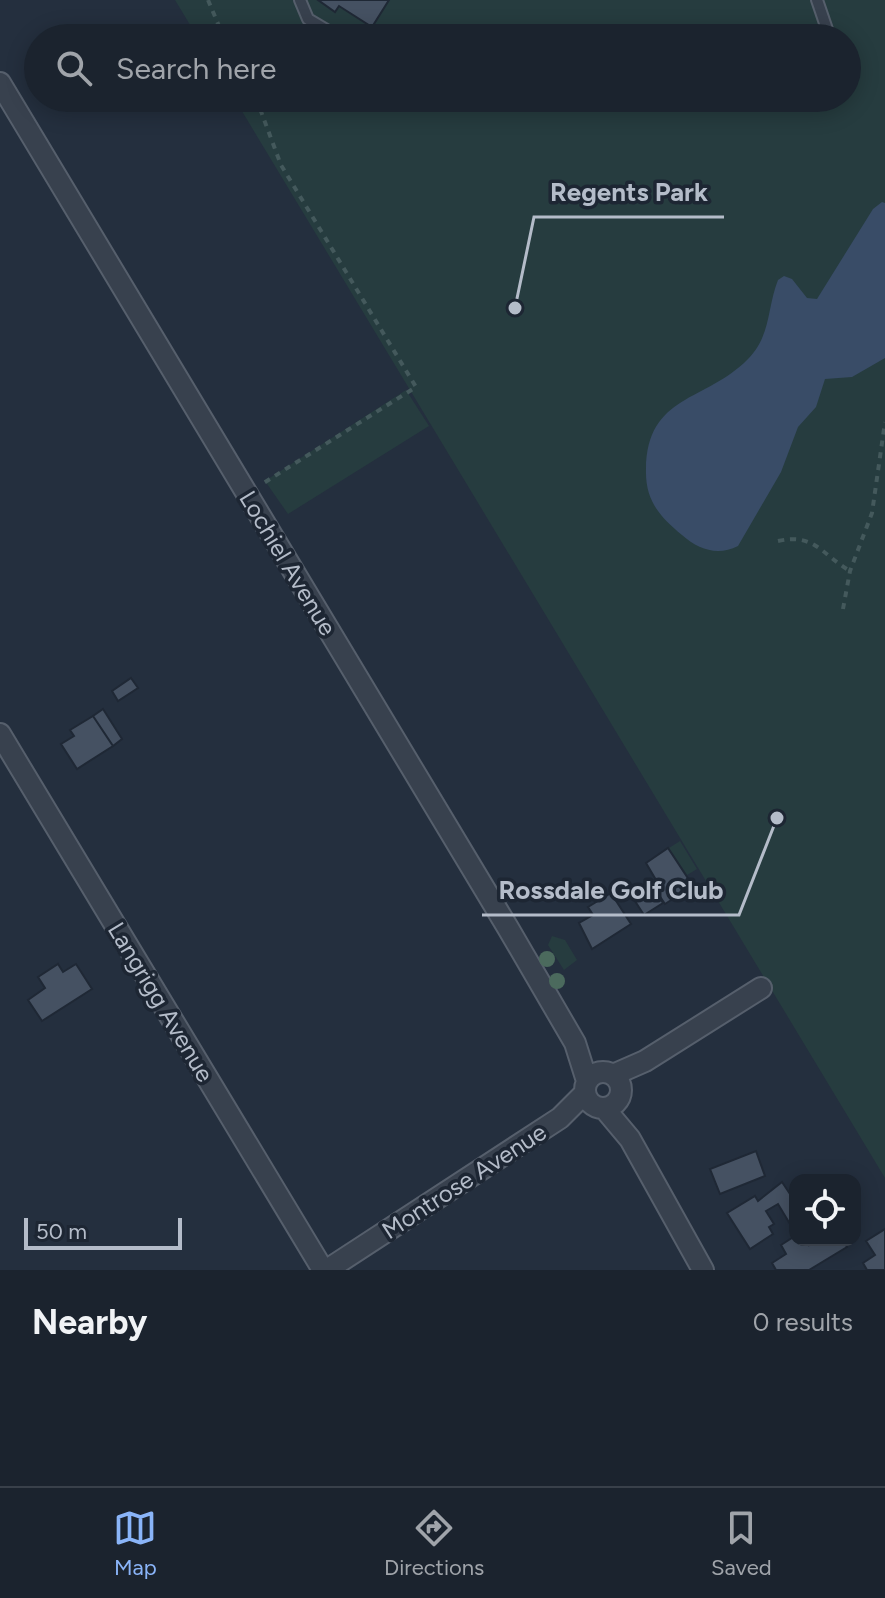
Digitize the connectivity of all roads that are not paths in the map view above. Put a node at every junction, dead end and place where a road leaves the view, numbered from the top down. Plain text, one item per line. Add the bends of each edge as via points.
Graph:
1 (300, 0) edge
2 (817, 0) edge
3 (316, 24) edge
4 (825, 24) edge
5 (0, 83) edge
6 (0, 734) edge
7 (761, 988) dead end
8 (603, 1091) junction
9 (325, 1270) edge
10 (703, 1270) edge

1 - 3 lane via 308,19
2 - 4 lane
5 - 8 street, Lochiel Avenue
6 - 9 street, Langrigg Avenue
7 - 8 street, Montrose Avenue
8 - 9 street, Montrose Avenue
8 - 10 street, Lochiel Avenue

